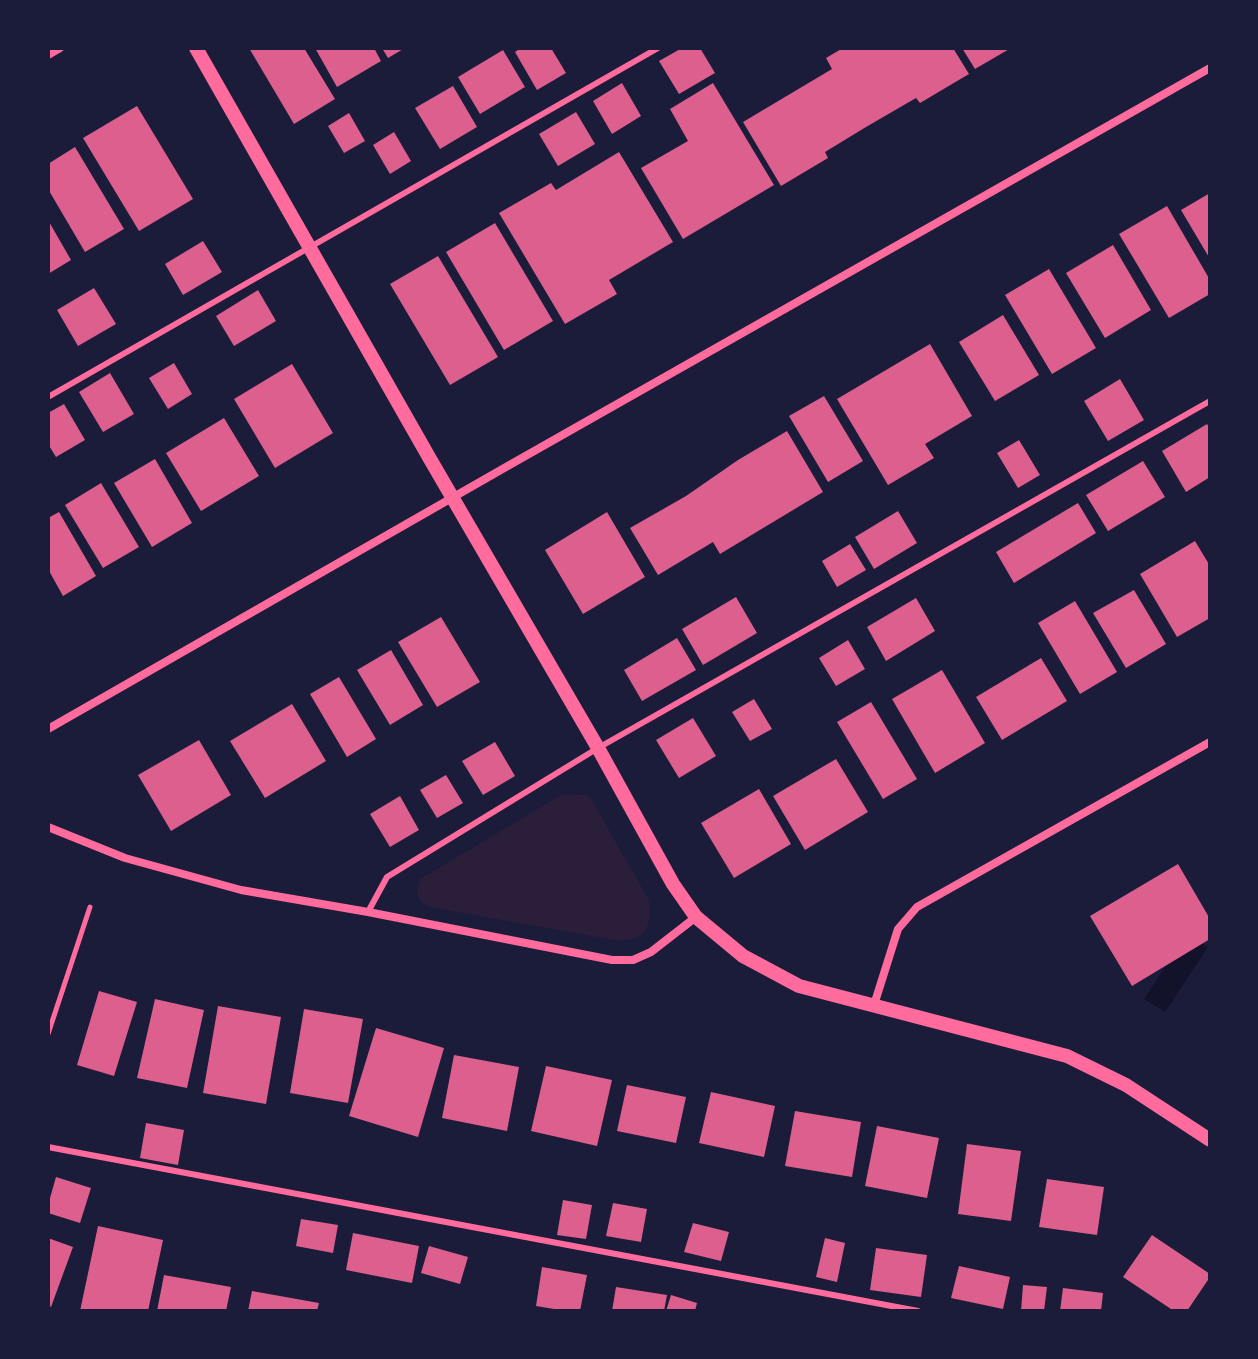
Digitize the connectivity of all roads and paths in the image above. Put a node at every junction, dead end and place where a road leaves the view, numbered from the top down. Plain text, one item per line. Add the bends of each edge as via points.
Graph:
1 (60, 48) edge
2 (196, 48) edge
3 (658, 48) edge
4 (48, 55) edge
5 (1210, 68) edge
6 (311, 247) junction
7 (48, 397) edge
8 (1210, 401) edge
9 (452, 497) junction
10 (48, 729) edge
11 (1210, 742) edge
12 (598, 748) junction
13 (48, 827) edge
14 (90, 907) dead end
15 (368, 912) junction
16 (696, 917) junction
17 (874, 1005) junction
18 (48, 1034) edge
19 (1210, 1140) edge
20 (48, 1147) edge
21 (918, 1311) edge

1 - 4 street
2 - 6 street
3 - 6 lane
5 - 9 street
6 - 7 lane
6 - 9 street
8 - 12 lane
9 - 10 street
9 - 12 street
11 - 17 street via 917,907 898,929
12 - 15 lane via 387,877
12 - 16 street
13 - 15 street via 125,858 241,890
14 - 18 path
15 - 16 street via 612,960 633,960 651,952
16 - 17 street via 743,956 799,986
17 - 19 street via 1067,1056 1126,1085
20 - 21 lane

